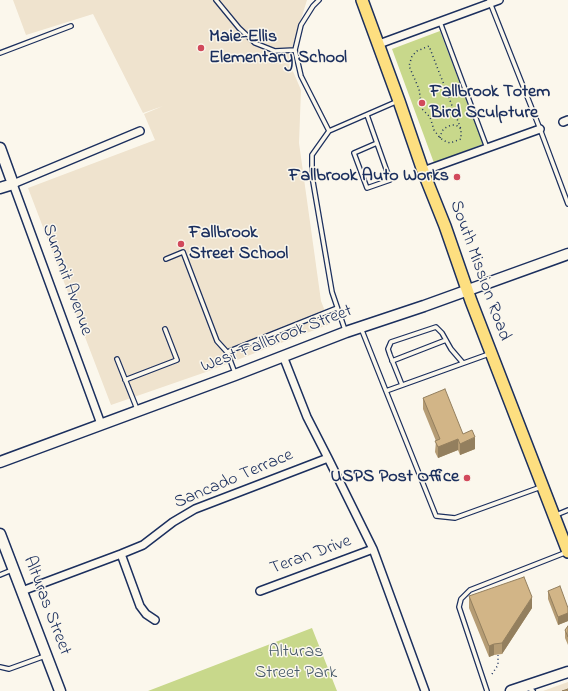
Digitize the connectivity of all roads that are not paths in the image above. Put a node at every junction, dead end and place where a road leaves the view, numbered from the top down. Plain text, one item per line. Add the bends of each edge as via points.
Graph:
1 (216, 0) edge
2 (319, 0) edge
3 (362, 0) edge
4 (499, 0) edge
5 (489, 2) edge
6 (439, 22) junction
7 (71, 26) dead end
8 (379, 44) junction
9 (295, 50) junction
10 (0, 53) edge
11 (399, 101) junction
12 (366, 115) junction
13 (540, 129) junction
14 (140, 131) dead end
15 (329, 131) junction
16 (377, 143) junction
17 (0, 148) edge
18 (487, 148) junction
19 (423, 172) junction
20 (13, 184) junction
21 (0, 188) edge
22 (568, 204) edge
23 (568, 254) edge
24 (166, 259) dead end
25 (467, 290) junction
26 (337, 308) junction
27 (361, 327) junction
28 (165, 329) dead end
29 (346, 332) junction
30 (446, 340) junction
31 (227, 352) junction
32 (491, 353) junction
33 (283, 356) junction
34 (117, 359) dead end
35 (392, 362) junction
36 (464, 363) junction
37 (235, 375) junction
38 (125, 380) junction
39 (402, 385) junction
40 (386, 391) junction
41 (138, 410) junction
42 (100, 424) junction
43 (328, 458) junction
44 (0, 462) edge
45 (542, 486) junction
46 (568, 510) edge
47 (554, 516) junction
48 (0, 534) edge
49 (373, 549) junction
50 (568, 552) edge
51 (121, 554) junction
52 (13, 569) junction
53 (0, 575) edge
54 (260, 590) dead end
55 (22, 591) junction
56 (155, 620) dead end
57 (46, 655) junction
58 (0, 667) edge
59 (568, 672) edge
60 (528, 689) edge
61 (60, 691) edge
62 (425, 691) edge
63 (487, 691) edge
64 (511, 691) edge

1 - 9 lane via 255,43 275,51
2 - 9 lane via 301,25
3 - 8 main road, South Mission Road
4 - 5 street
5 - 6 street
5 - 13 lane
6 - 8 street
6 - 18 lane
7 - 10 lane
8 - 11 main road, South Mission Road
9 - 15 lane via 301,76
11 - 12 lane
11 - 19 main road, South Mission Road
12 - 15 lane
12 - 16 lane
13 - 18 street
13 - 22 lane
14 - 20 street
15 - 26 lane via 312,155 312,176
16 - 16 lane via 354,153 368,188 390,180
17 - 20 street, Summit Avenue
18 - 19 street
19 - 25 main road, South Mission Road
20 - 21 street
20 - 42 street, Summit Avenue
23 - 25 street, West Fallbrook Street
24 - 31 lane via 183,252 217,341
25 - 27 street, West Fallbrook Street
25 - 32 main road, South Mission Road
26 - 29 lane
26 - 31 lane
27 - 29 street, West Fallbrook Street
27 - 40 lane
28 - 38 lane via 177,360
29 - 33 street, West Fallbrook Street
30 - 35 lane
30 - 35 lane via 436,327 391,342 388,349
30 - 36 lane
31 - 37 lane
32 - 36 lane
32 - 45 main road, South Mission Road
33 - 37 street, West Fallbrook Street
33 - 43 street via 307,418
34 - 38 lane
35 - 39 lane
36 - 39 lane
37 - 41 street, West Fallbrook Street
38 - 41 lane
39 - 40 lane
40 - 45 lane via 436,516 455,518
41 - 42 street, West Fallbrook Street
42 - 44 street, West Fallbrook Street
43 - 49 street
43 - 51 street, Sancado Terrace via 195,509 143,544
45 - 47 main road, South Mission Road
46 - 47 lane
47 - 50 main road, South Mission Road
48 - 52 street, Alturas Street
49 - 54 street, Teran Drive
49 - 62 street
50 - 63 lane via 470,590 462,599 459,607
51 - 55 street, Sancado Terrace
51 - 56 street via 140,606
52 - 53 lane
52 - 55 street, Alturas Street
55 - 57 street, Alturas Street
57 - 58 lane via 9,668
57 - 61 street, Alturas Street
59 - 60 street
60 - 64 street

